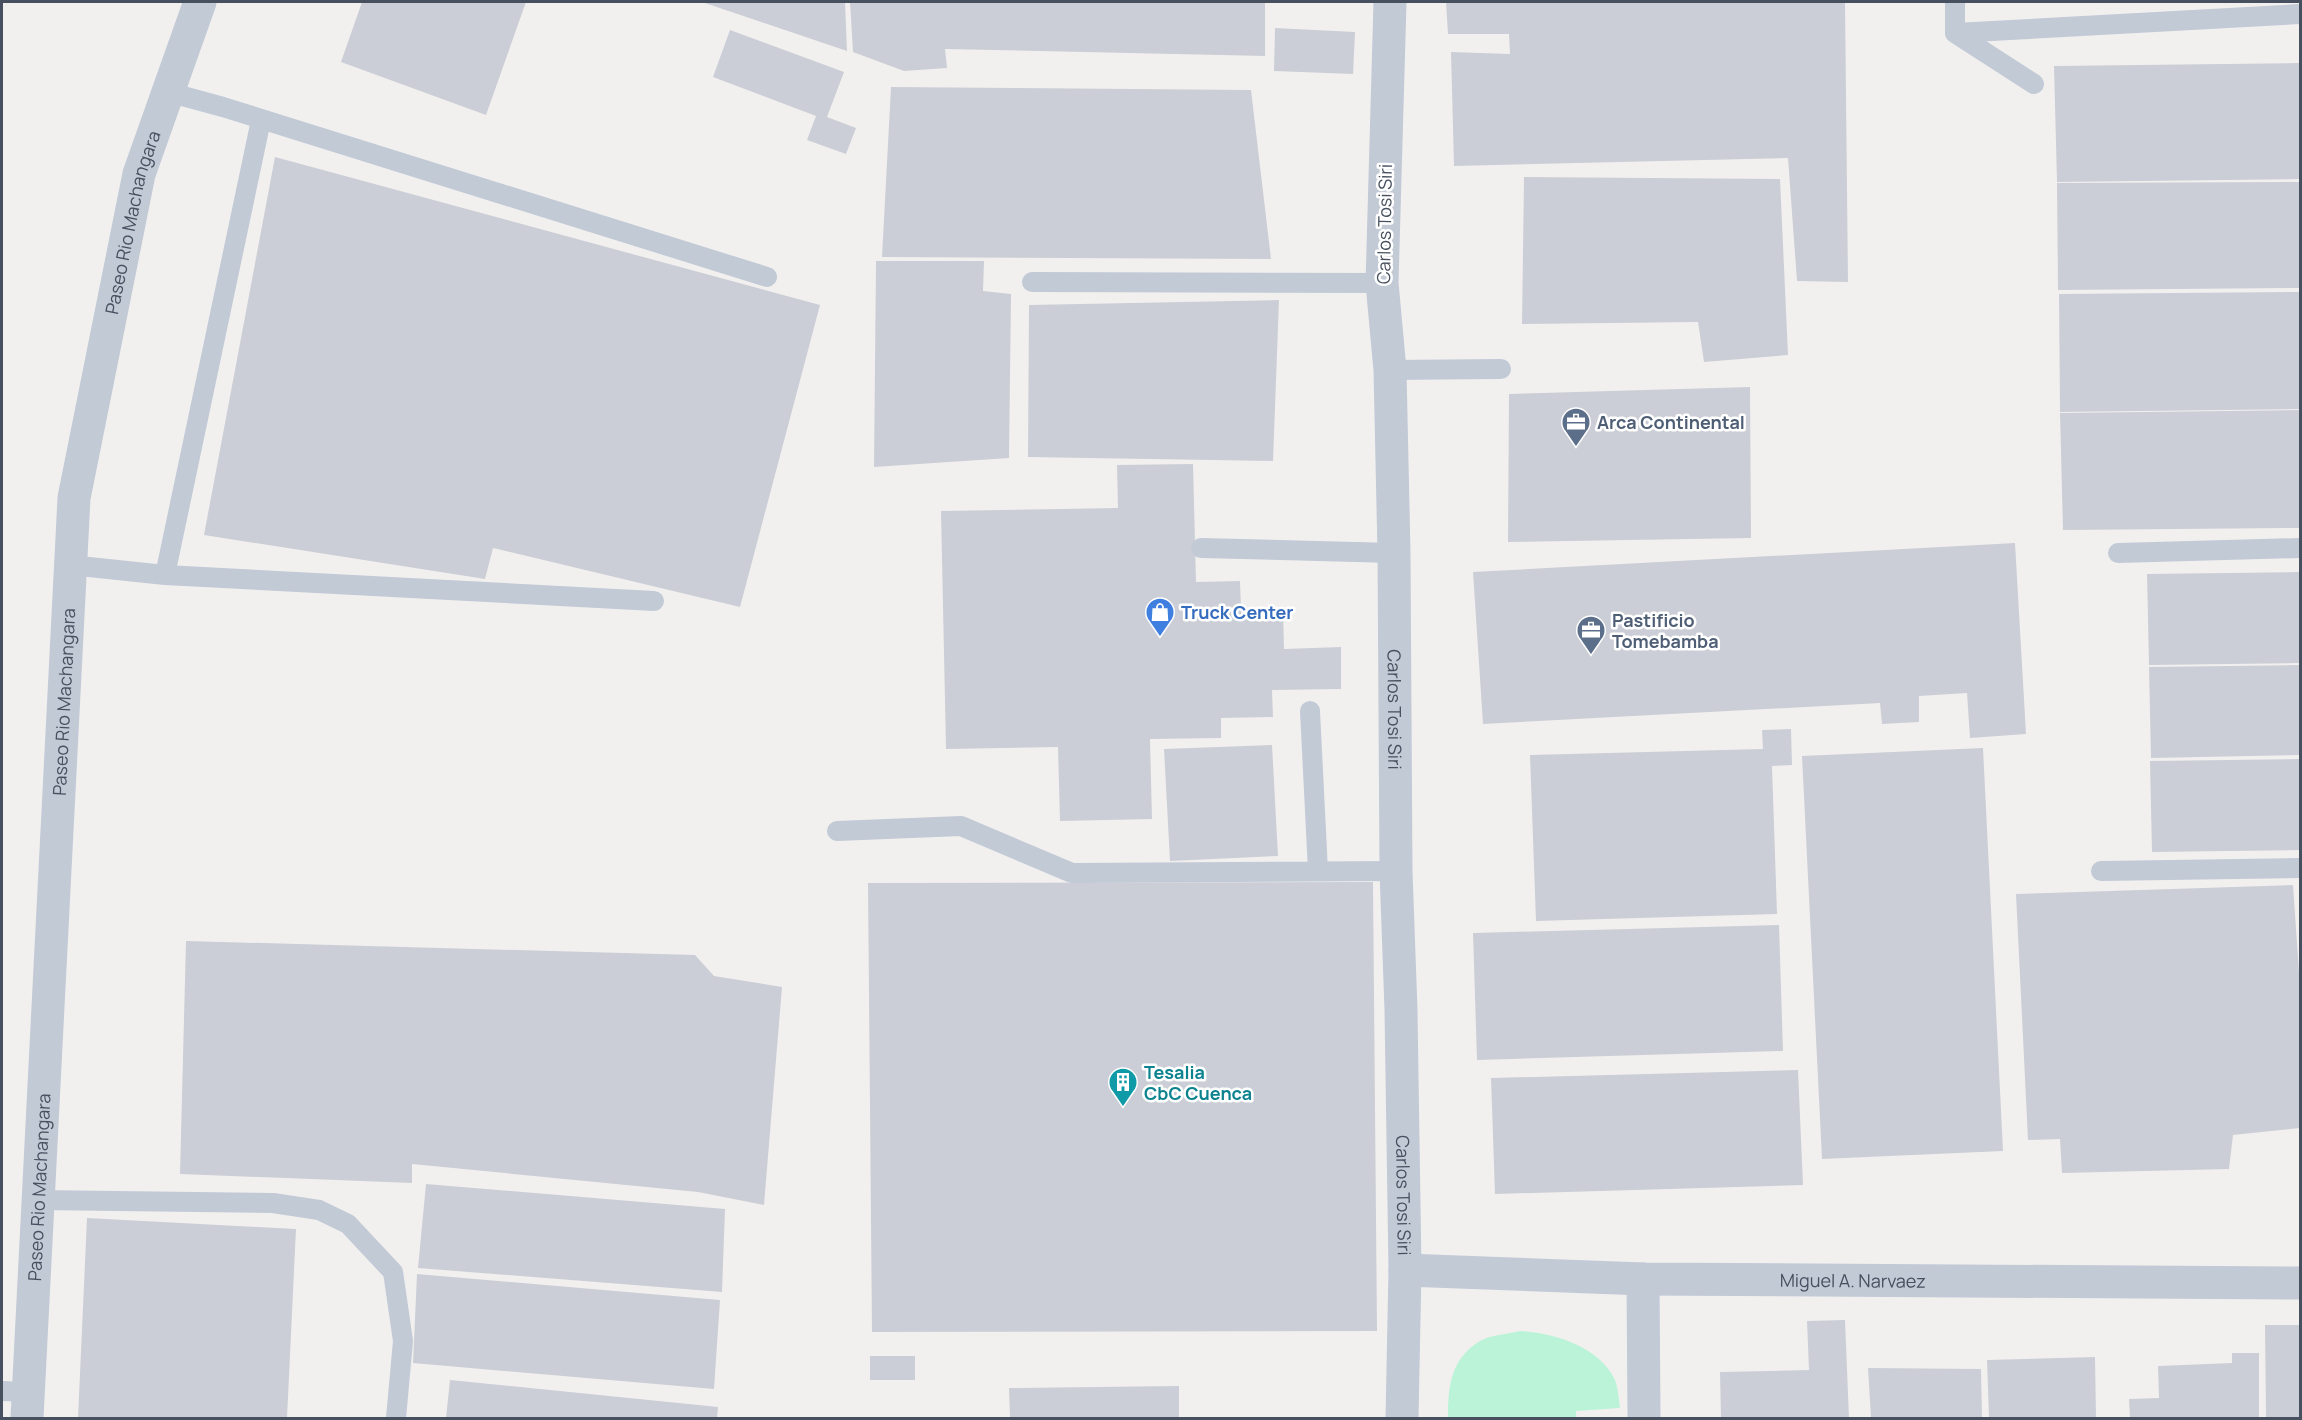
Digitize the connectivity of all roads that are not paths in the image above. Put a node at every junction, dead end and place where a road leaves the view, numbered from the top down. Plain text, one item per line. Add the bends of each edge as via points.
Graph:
1 (200, 2) edge
2 (1390, 2) edge
3 (1955, 2) edge
4 (2301, 14) edge
5 (1955, 33) junction
6 (2034, 84) dead end
7 (168, 92) junction
8 (261, 120) junction
9 (767, 277) dead end
10 (1032, 282) dead end
11 (1382, 283) junction
12 (1501, 369) dead end
13 (1390, 370) junction
14 (1201, 548) dead end
15 (2301, 548) edge
16 (1394, 553) junction
17 (2118, 553) dead end
18 (70, 565) junction
19 (165, 575) junction
20 (654, 602) dead end
21 (1310, 711) dead end
22 (837, 831) dead end
23 (2301, 868) edge
24 (1318, 871) junction
25 (1396, 871) junction
26 (2101, 871) dead end
27 (38, 1200) junction
28 (1405, 1270) junction
29 (1643, 1279) junction
30 (2301, 1283) edge
31 (19, 1401) edge
32 (396, 1419) edge
33 (1402, 1419) edge
34 (1644, 1419) edge

1 - 7 street, Paseo Rio Machangara
2 - 11 street, Carlos Tosi Siri
3 - 5 lane
4 - 5 lane
5 - 6 lane
7 - 8 lane
7 - 18 street, Paseo Rio Machangara via 137,185 74,498
8 - 9 lane
8 - 19 lane
10 - 11 lane
11 - 13 street, Carlos Tosi Siri
12 - 13 lane
13 - 16 street, Carlos Tosi Siri
14 - 16 lane
15 - 17 lane
16 - 25 street, Carlos Tosi Siri
18 - 19 lane
18 - 27 street, Paseo Rio Machangara
19 - 20 lane
21 - 24 lane
22 - 24 lane via 961,826 1072,873
23 - 26 lane
24 - 25 lane
25 - 28 street, Carlos Tosi Siri
27 - 31 street, Paseo Rio Machangara
27 - 32 lane via 273,1203 319,1210 348,1224 393,1272 403,1341
28 - 29 street, Miguel A. Narvaez
28 - 33 street, Carlos Tosi Siri
29 - 30 street, Miguel A. Narvaez
29 - 34 street

